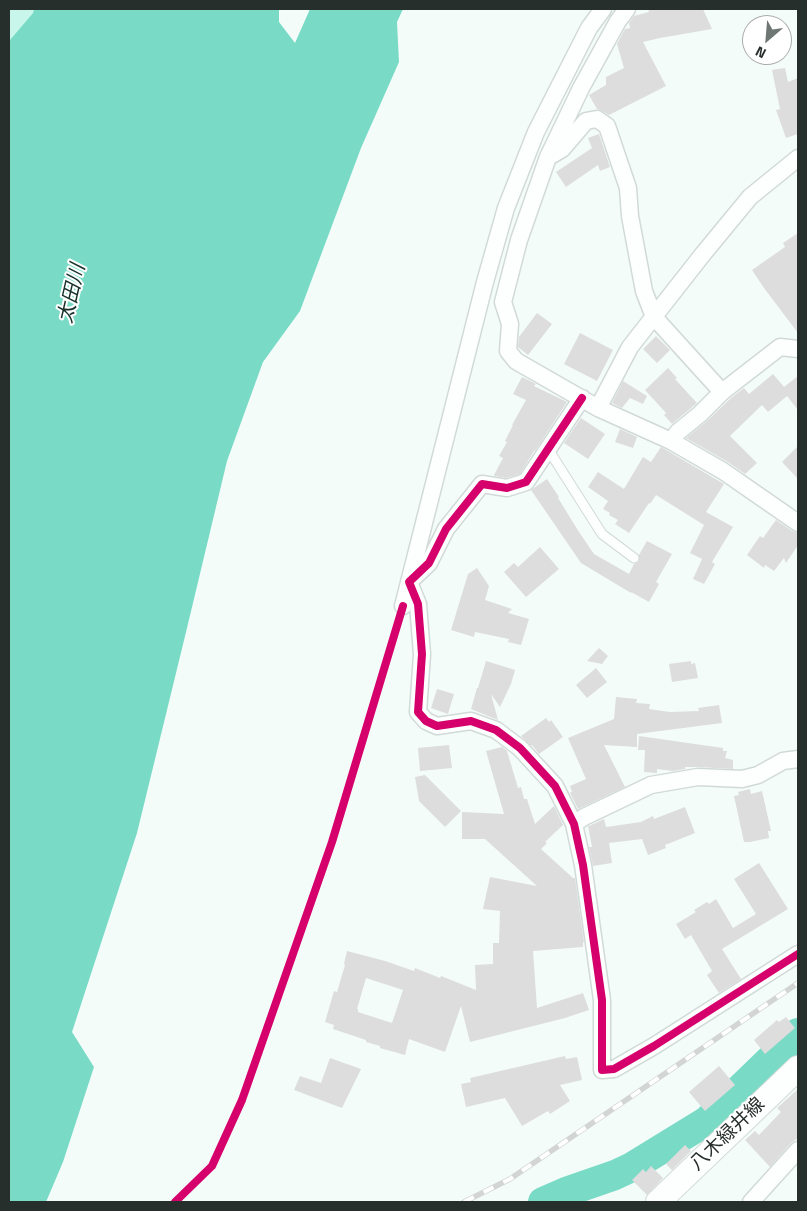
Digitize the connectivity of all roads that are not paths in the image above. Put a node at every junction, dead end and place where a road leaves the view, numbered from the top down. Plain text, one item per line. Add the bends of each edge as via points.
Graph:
1 (603, 9) edge
2 (627, 9) edge
3 (548, 157) junction
4 (798, 158) edge
5 (654, 317) junction
6 (798, 349) edge
7 (722, 392) junction
8 (582, 398) junction
9 (598, 408) junction
10 (671, 441) junction
11 (548, 449) junction
12 (798, 523) edge
13 (634, 558) dead end
14 (409, 582) junction
15 (403, 606) dead end
16 (798, 759) edge
17 (574, 824) junction
18 (798, 954) edge
19 (798, 1068) edge
20 (798, 1150) edge
21 (760, 1199) edge
22 (658, 1202) edge

1 - 14 street via 589,28 536,132 506,208
2 - 3 street via 581,88
3 - 5 street via 562,149 586,121 597,119 606,126 628,188 644,291
3 - 8 street via 519,240 503,302 510,324 508,351 516,361
4 - 5 street via 750,197
5 - 7 street
5 - 9 street via 630,348
6 - 7 street via 780,347
7 - 10 street
8 - 9 street
8 - 11 street
9 - 10 street
10 - 12 street via 723,471
11 - 13 lane via 602,534
11 - 14 street via 526,482 507,488 482,484 446,529 429,563
14 - 15 street
14 - 17 street via 418,604 422,654 418,712 437,726 471,721 496,730 520,748 555,786
16 - 17 street via 783,761 758,775 742,779 698,777 651,785
17 - 18 street via 602,1000 602,1070 614,1069 654,1046
19 - 22 main road, 八木緑井線
20 - 21 street

